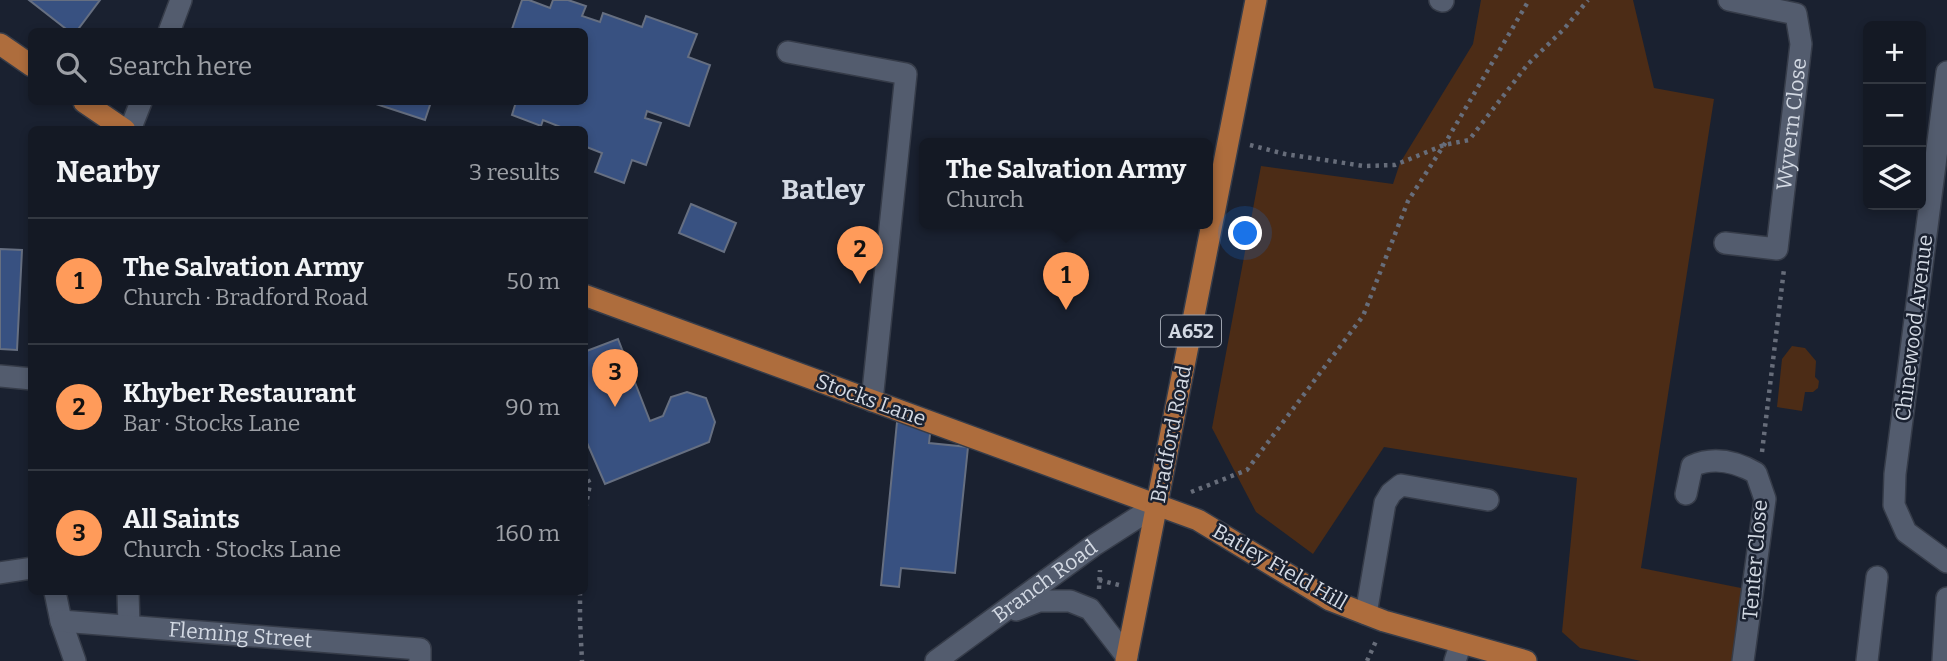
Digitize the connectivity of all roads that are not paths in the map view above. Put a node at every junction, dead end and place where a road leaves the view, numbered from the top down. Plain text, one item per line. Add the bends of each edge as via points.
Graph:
1 (181, 0) edge
2 (1256, 0) edge
3 (1729, 0) edge
4 (170, 28) edge
5 (0, 44) edge
6 (788, 52) dead end
7 (28, 62) edge
8 (1947, 72) edge
9 (89, 105) edge
10 (140, 105) edge
11 (122, 126) edge
12 (130, 126) edge
13 (1213, 220) edge
14 (1211, 229) edge
15 (1725, 243) dead end
16 (588, 296) edge
17 (0, 376) edge
18 (28, 379) edge
19 (872, 401) junction
20 (1686, 494) dead end
21 (1488, 500) dead end
22 (1157, 505) junction
23 (1947, 562) edge
24 (28, 569) edge
25 (0, 573) edge
26 (1877, 577) dead end
27 (56, 595) edge
28 (128, 595) edge
29 (1947, 598) edge
30 (1366, 614) junction
31 (992, 619) junction
32 (61, 621) junction
33 (128, 626) junction
34 (1458, 652) edge
35 (420, 655) edge
36 (1126, 659) edge
37 (75, 661) edge
38 (936, 661) edge
39 (1526, 661) edge
40 (1743, 661) edge
41 (1867, 661) edge
42 (1943, 661) edge

1 - 4 street
2 - 13 main road, Bradford Road / A652
3 - 15 street, Wyvern Close via 1796,14 1801,44 1777,249
5 - 7 main road
6 - 19 street via 906,74
8 - 23 street, Chinewood Avenue via 1894,505 1906,532
9 - 11 main road
10 - 12 street
14 - 22 main road, Bradford Road / A652
16 - 19 main road, Stocks Lane
17 - 18 street
19 - 22 main road, Stocks Lane
20 - 40 street, Tenter Close via 1692,466 1706,459 1741,464 1756,473 1765,499
21 - 30 street via 1401,485 1391,493 1385,503
22 - 30 main road, Batley Field Hill via 1198,520 1330,600
22 - 31 street, Branch Road
22 - 36 main road, Bradford Road / A652
24 - 25 street
26 - 41 street
27 - 32 street
28 - 33 street
29 - 42 street
30 - 34 main road, Batley Field Hill
31 - 36 street via 1040,601 1070,601 1090,609
31 - 38 street, Branch Road
32 - 33 street, Fleming Street
32 - 37 street
33 - 35 street, Fleming Street
34 - 39 main road, Batley Field Hill

